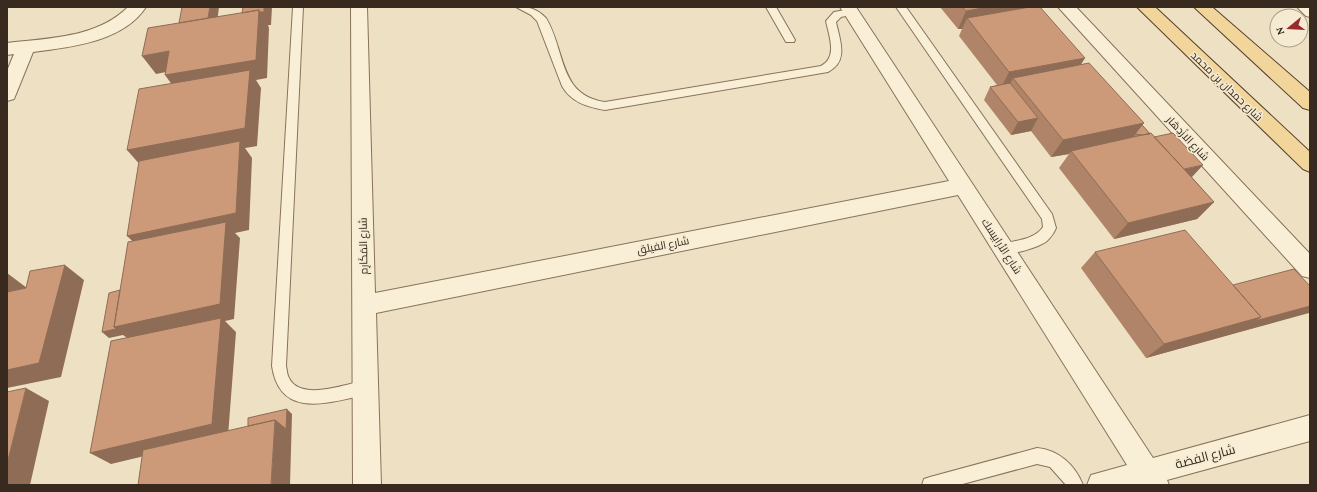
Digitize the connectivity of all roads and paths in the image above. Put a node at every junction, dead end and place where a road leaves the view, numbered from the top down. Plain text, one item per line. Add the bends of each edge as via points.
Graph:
1 (138, 7) edge
2 (298, 7) edge
3 (521, 7) edge
4 (771, 7) edge
5 (901, 7) edge
6 (1066, 7) edge
7 (1145, 7) edge
8 (1202, 7) edge
9 (364, 8) edge
10 (849, 9) edge
11 (790, 40) dead end
12 (26, 46) junction
13 (7, 49) edge
14 (7, 94) edge
15 (1310, 103) edge
16 (1310, 164) edge
17 (963, 186) junction
18 (1004, 249) junction
19 (1310, 269) edge
20 (364, 305) junction
21 (365, 388) junction
22 (1310, 428) edge
23 (1151, 479) edge
24 (367, 485) edge
25 (930, 485) edge
26 (1075, 485) edge
27 (1101, 485) edge

1 - 12 street via 118,25 93,36
2 - 21 lane via 278,366 283,382 293,392 307,398
3 - 10 lane via 535,12 542,20 571,92 586,102 605,106 824,69 837,58 831,21
4 - 11 lane
5 - 18 lane via 1048,218 1050,228 1046,236 1037,241
6 - 19 street, شارع الازْدِهَار
7 - 16 main road, شارع حمدان بن محمد
8 - 15 main road
9 - 20 street, شارع المَكَارِم
10 - 17 street, شارع الأرابيسك
12 - 13 street
12 - 14 street
17 - 18 street, شارع الأرابيسك
17 - 20 street, شارع الفيلق
18 - 23 street, شارع الأرابيسك
20 - 21 street, شارع المَكَارِم
21 - 24 street, شارع المَكَارِم
22 - 23 street, شارع الفضة
23 - 27 street, شارع الفضة
25 - 26 lane via 1037,456 1053,458 1061,464

